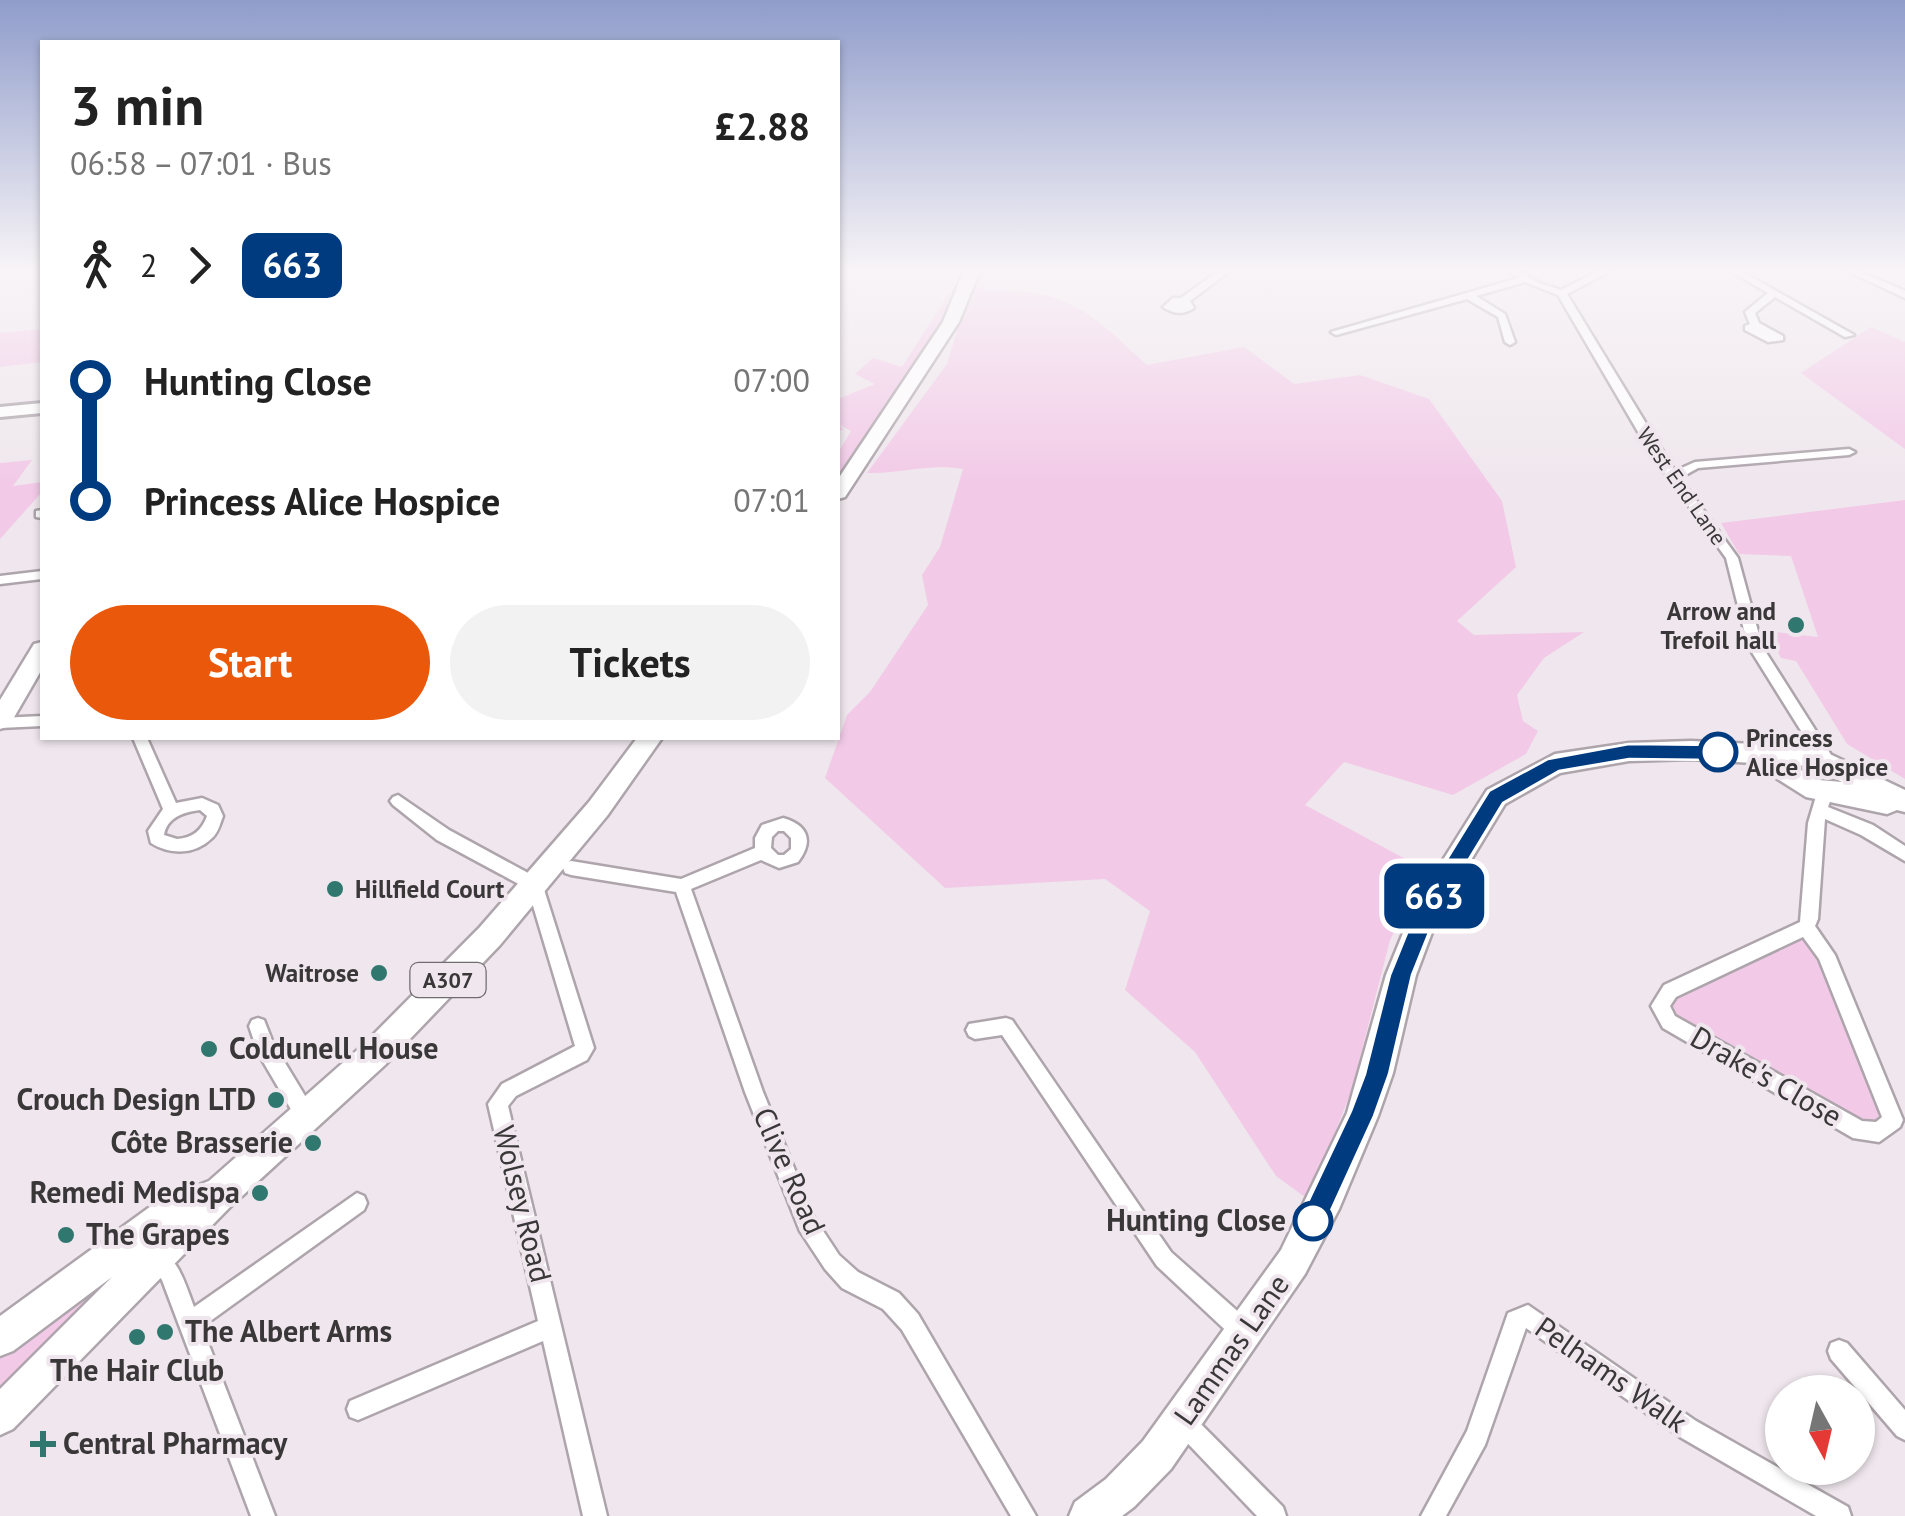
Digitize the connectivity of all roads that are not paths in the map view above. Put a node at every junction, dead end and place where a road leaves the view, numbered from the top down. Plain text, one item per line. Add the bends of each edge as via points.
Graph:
1 (938, 341) edge
2 (1590, 341) edge
3 (40, 408) edge
4 (0, 412) edge
5 (1849, 452) dead end
6 (1657, 454) junction
7 (1694, 465) junction
8 (1673, 477) junction
9 (840, 490) edge
10 (40, 575) edge
11 (0, 580) edge
12 (40, 653) edge
13 (40, 720) edge
14 (0, 721) edge
15 (141, 740) edge
16 (649, 740) edge
17 (1818, 772) junction
18 (398, 801) dead end
19 (1905, 802) edge
20 (172, 811) dead end
21 (1905, 813) edge
22 (762, 852) dead end
23 (1905, 854) edge
24 (571, 868) dead end
25 (682, 886) junction
26 (531, 890) junction
27 (1806, 927) junction
28 (258, 1026) dead end
29 (975, 1030) dead end
30 (306, 1116) junction
31 (218, 1196) junction
32 (358, 1203) dead end
33 (156, 1257) junction
34 (190, 1323) junction
35 (551, 1327) junction
36 (1244, 1333) junction
37 (0, 1338) edge
38 (1838, 1350) dead end
39 (358, 1409) dead end
40 (0, 1416) edge
41 (1182, 1421) junction
42 (1905, 1428) edge
43 (263, 1516) edge
44 (595, 1516) edge
45 (1024, 1516) edge
46 (1089, 1516) edge
47 (1274, 1516) edge
48 (1433, 1516) edge
49 (1838, 1516) edge

1 - 9 main road
2 - 6 street, West End Lane
3 - 4 street
5 - 7 street
6 - 7 street
6 - 8 street, West End Lane
7 - 8 street
8 - 17 street, West End Lane via 1732,558 1755,646
10 - 11 street
12 - 14 main road
13 - 14 street
15 - 20 street
16 - 26 main road, A307
17 - 19 main road, Lammas Lane
17 - 21 main road, Lammas Lane
17 - 23 street via 1867,830
17 - 27 street
17 - 36 main road, Lammas Lane via 1691,750 1616,754 1555,764 1496,797 1428,906 1401,975 1377,1074 1327,1197
18 - 26 street
22 - 25 street
24 - 25 street
25 - 45 street, Clive Road via 807,1224 850,1280 891,1301 910,1322
26 - 30 main road, A307 via 374,1055
26 - 35 street, Wolsey Road via 585,1048 509,1090 498,1104
27 - 27 street, Drake's Close via 1670,990 1661,1014 1860,1131 1879,1132 1893,1120 1826,955
28 - 30 street
29 - 36 street via 1006,1026 1164,1259
30 - 31 main road, A307
31 - 33 main road, A307
31 - 37 main road, A307 via 170,1213
32 - 34 street
33 - 34 street
33 - 40 main road, A307
34 - 43 street
35 - 39 street
35 - 44 street, Wolsey Road
36 - 41 main road, Lammas Lane
38 - 42 street
41 - 46 main road, Lammas Lane via 1120,1493
41 - 47 street
48 - 49 street, Pelhams Walk via 1477,1437 1516,1321 1528,1316 1688,1429

